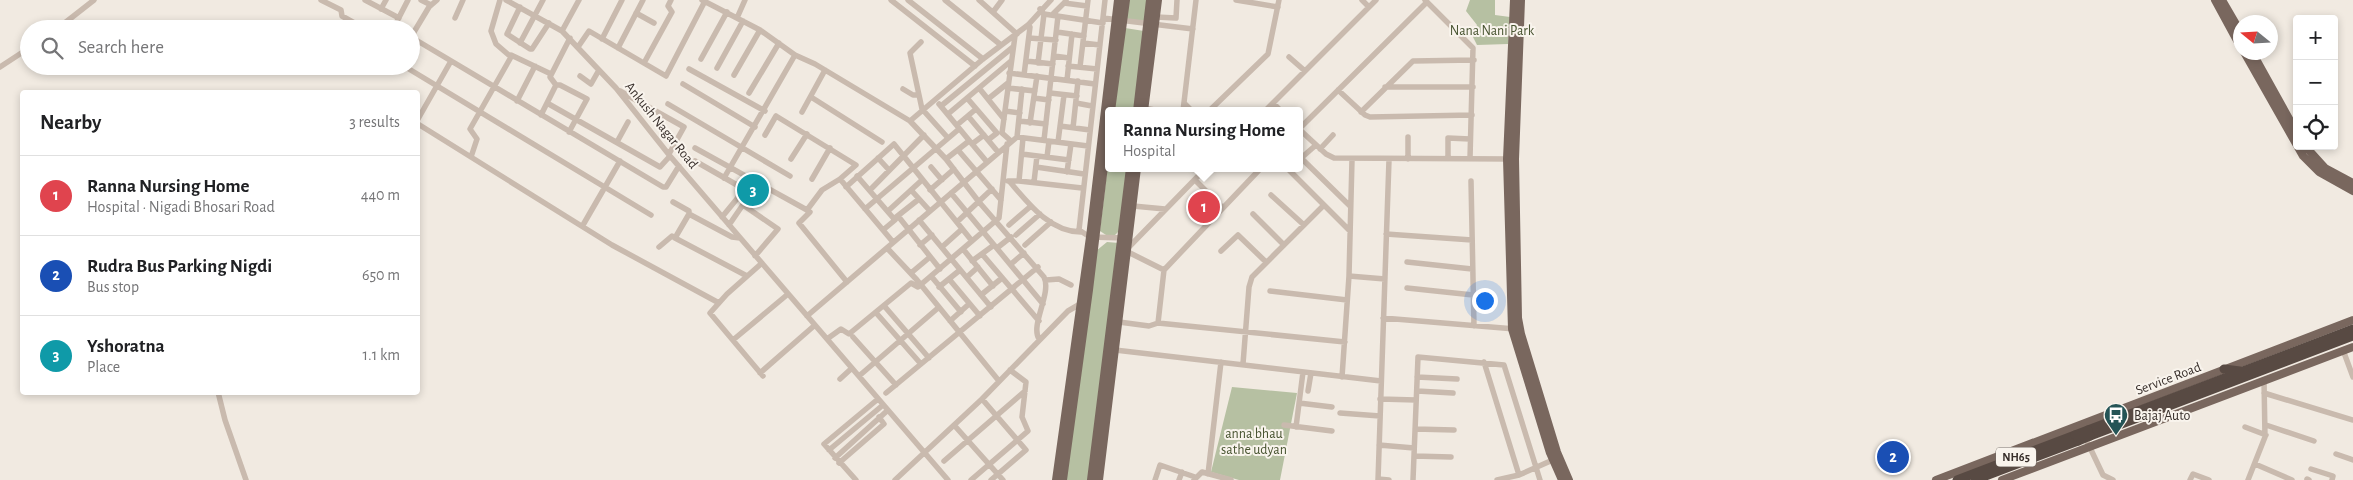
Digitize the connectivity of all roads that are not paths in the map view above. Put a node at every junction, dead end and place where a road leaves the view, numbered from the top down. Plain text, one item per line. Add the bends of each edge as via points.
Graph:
1 (94, 0) edge
2 (321, 0) edge
3 (365, 0) edge
4 (386, 0) edge
5 (408, 0) edge
6 (421, 0) edge
7 (437, 0) edge
8 (463, 0) edge
9 (500, 0) edge
10 (507, 0) edge
11 (522, 0) edge
12 (579, 0) edge
13 (622, 0) edge
14 (643, 0) edge
15 (671, 0) edge
16 (745, 0) edge
17 (892, 0) edge
18 (908, 0) edge
19 (945, 0) edge
20 (979, 0) edge
21 (1002, 0) edge
22 (1051, 0) edge
23 (1106, 0) edge
24 (1118, 0) edge
25 (1126, 0) edge
26 (1150, 0) edge
27 (1158, 0) edge
28 (1177, 0) edge
29 (1196, 0) edge
30 (1236, 0) edge
31 (1279, 0) edge
32 (1362, 0) edge
33 (1376, 0) edge
34 (1514, 0) edge
35 (1521, 0) edge
36 (2214, 0) edge
37 (2222, 0) edge
38 (541, 1) edge
39 (708, 1) edge
40 (1065, 1) edge
41 (1426, 1) edge
42 (1088, 3) edge
43 (431, 5) junction
44 (519, 7) junction
45 (1278, 7) junction
46 (1369, 7) junction
47 (381, 9) junction
48 (727, 12) junction
49 (993, 12) junction
50 (1042, 12) junction
51 (636, 13) junction
52 (535, 15) junction
53 (1055, 16) junction
54 (1156, 16) junction
55 (398, 18) joint
56 (455, 18) dead end
57 (736, 18) junction
58 (2233, 19) edge
59 (68, 20) edge
60 (349, 20) edge
61 (1086, 20) junction
62 (1103, 20) junction
63 (1119, 20) junction
64 (743, 21) junction
65 (420, 23) edge
66 (549, 23) junction
67 (654, 23) dead end
68 (1028, 24) junction
69 (1151, 25) junction
70 (1193, 29) junction
71 (760, 30) junction
72 (562, 31) junction
73 (1056, 32) junction
74 (1072, 34) junction
75 (2233, 34) edge
76 (1016, 35) junction
77 (1084, 36) junction
78 (570, 38) junction
79 (1029, 38) junction
80 (602, 39) junction
81 (1041, 39) junction
82 (1056, 40) junction
83 (420, 42) edge
84 (921, 42) dead end
85 (520, 43) junction
86 (779, 43) junction
87 (1083, 43) junction
88 (1001, 45) junction
89 (1100, 45) junction
90 (578, 47) junction
91 (618, 48) junction
92 (1013, 48) junction
93 (20, 54) edge
94 (511, 55) junction
95 (795, 55) junction
96 (1054, 56) junction
97 (1289, 57) dead end
98 (1069, 58) junction
99 (701, 59) dead end
100 (983, 59) junction
101 (1474, 60) junction
102 (2248, 60) edge
103 (2256, 60) edge
104 (451, 61) junction
105 (1011, 61) junction
106 (1026, 61) junction
107 (1038, 62) junction
108 (644, 63) junction
109 (1053, 64) junction
110 (535, 66) junction
111 (974, 66) junction
112 (1068, 66) junction
113 (0, 67) edge
114 (1080, 67) junction
115 (717, 68) dead end
116 (689, 69) dead end
117 (1097, 69) junction
118 (600, 70) junction
119 (825, 70) junction
120 (1305, 71) junction
121 (1010, 73) junction
122 (551, 74) junction
123 (418, 75) edge
124 (1024, 75) junction
125 (580, 76) dead end
126 (734, 76) dead end
127 (1036, 76) junction
128 (1051, 78) junction
129 (1067, 80) junction
130 (1078, 82) junction
131 (683, 84) dead end
132 (1095, 84) junction
133 (556, 85) junction
134 (1008, 85) junction
135 (436, 86) junction
136 (494, 87) junction
137 (1385, 87) junction
138 (1473, 87) junction
139 (616, 88) junction
140 (979, 88) junction
141 (1022, 89) junction
142 (903, 90) dead end
143 (1338, 90) junction
144 (1034, 91) junction
145 (1050, 92) junction
146 (749, 93) dead end
147 (918, 95) junction
148 (1064, 95) junction
149 (1076, 96) junction
150 (811, 97) junction
151 (967, 98) junction
152 (1034, 98) junction
153 (935, 100) junction
154 (988, 100) junction
155 (1049, 100) junction
156 (517, 101) junction
157 (547, 103) junction
158 (1076, 103) junction
159 (1184, 103) junction
160 (1273, 103) junction
161 (668, 104) dead end
162 (941, 106) junction
163 (1092, 106) junction
164 (1109, 107) edge
165 (1111, 107) edge
166 (1142, 107) edge
167 (1184, 107) edge
168 (1188, 107) edge
169 (1213, 107) edge
170 (1269, 107) edge
171 (1277, 107) edge
172 (922, 109) junction
173 (976, 109) junction
174 (480, 111) junction
175 (765, 111) junction
176 (1005, 111) junction
177 (802, 112) dead end
178 (1361, 112) junction
179 (1020, 113) junction
180 (948, 114) junction
181 (420, 115) edge
182 (541, 115) junction
183 (1472, 115) junction
184 (968, 116) junction
185 (690, 117) junction
186 (576, 119) junction
187 (1004, 119) junction
188 (910, 121) junction
189 (1019, 121) junction
190 (628, 122) dead end
191 (1030, 122) junction
192 (1046, 124) junction
193 (420, 125) edge
194 (1303, 125) edge
195 (1060, 126) junction
196 (2293, 126) edge
197 (684, 127) junction
198 (755, 127) junction
199 (958, 127) junction
200 (1073, 128) junction
201 (1090, 130) junction
202 (569, 132) junction
203 (1303, 133) edge
204 (807, 134) junction
205 (765, 135) dead end
206 (924, 135) junction
207 (984, 135) junction
208 (1333, 135) dead end
209 (1105, 137) edge
210 (1408, 137) dead end
211 (948, 138) junction
212 (1470, 139) junction
213 (988, 140) junction
214 (1015, 140) junction
215 (1046, 141) junction
216 (616, 142) junction
217 (882, 142) dead end
218 (970, 142) junction
219 (1058, 142) junction
220 (1071, 144) junction
221 (1088, 146) junction
222 (1318, 147) junction
223 (695, 148) dead end
224 (743, 148) junction
225 (830, 148) junction
226 (936, 148) junction
227 (958, 150) junction
228 (2309, 150) edge
229 (998, 152) junction
230 (1105, 153) edge
231 (1022, 154) junction
232 (669, 155) junction
233 (903, 156) junction
234 (1037, 156) junction
235 (1303, 156) edge
236 (471, 157) junction
237 (1047, 157) junction
238 (878, 158) junction
239 (1448, 158) junction
240 (1470, 158) junction
241 (790, 159) dead end
242 (946, 159) junction
243 (1408, 159) junction
244 (1511, 159) junction
245 (1069, 160) junction
246 (1352, 160) junction
247 (1389, 160) junction
248 (620, 161) junction
249 (695, 161) dead end
250 (1303, 161) edge
251 (987, 162) junction
252 (679, 166) junction
253 (732, 166) junction
254 (931, 167) dead end
255 (1036, 167) junction
256 (912, 168) junction
257 (954, 169) junction
258 (889, 170) junction
259 (976, 171) junction
260 (1067, 172) junction
261 (1130, 172) edge
262 (1137, 172) edge
263 (1202, 172) edge
264 (1257, 172) edge
265 (1293, 172) edge
266 (1084, 174) junction
267 (790, 176) dead end
268 (857, 176) junction
269 (724, 178) junction
270 (812, 178) dead end
271 (840, 179) junction
272 (922, 180) junction
273 (942, 180) junction
274 (1003, 180) junction
275 (1194, 180) junction
276 (1019, 181) junction
277 (964, 182) junction
278 (1010, 182) junction
279 (1034, 182) junction
280 (1470, 182) dead end
281 (2353, 183) edge
282 (605, 187) junction
283 (846, 187) junction
284 (1082, 188) junction
285 (745, 189) junction
286 (992, 189) junction
287 (870, 190) junction
288 (911, 190) junction
289 (930, 190) junction
290 (2353, 191) edge
291 (951, 193) junction
292 (1270, 195) dead end
293 (877, 198) junction
294 (919, 199) junction
295 (1001, 200) junction
296 (673, 202) dead end
297 (940, 202) junction
298 (979, 202) junction
299 (743, 205) junction
300 (1324, 205) junction
301 (1031, 206) junction
302 (1133, 206) junction
303 (1350, 206) junction
304 (1223, 208) junction
305 (865, 209) junction
306 (1165, 209) junction
307 (807, 210) junction
308 (888, 210) junction
309 (930, 211) junction
310 (967, 213) junction
311 (689, 214) junction
312 (1040, 214) junction
313 (1253, 214) dead end
314 (651, 215) dead end
315 (722, 217) junction
316 (896, 217) junction
317 (920, 220) junction
318 (997, 220) junction
319 (957, 222) junction
320 (1051, 222) junction
321 (1304, 224) junction
322 (583, 225) junction
323 (729, 225) junction
324 (1009, 225) dead end
325 (909, 229) junction
326 (962, 229) junction
327 (883, 230) junction
328 (1350, 230) junction
329 (984, 232) junction
330 (1081, 232) junction
331 (1386, 234) junction
332 (932, 235) junction
333 (1014, 236) junction
334 (1093, 237) junction
335 (675, 238) junction
336 (740, 238) junction
337 (1126, 238) junction
338 (1472, 240) junction
339 (972, 241) junction
340 (894, 242) junction
341 (1284, 244) junction
342 (920, 245) junction
343 (1025, 245) dead end
344 (995, 246) junction
345 (659, 247) dead end
346 (942, 247) junction
347 (887, 248) junction
348 (963, 249) junction
349 (1126, 249) junction
350 (1221, 251) dead end
351 (1024, 253) junction
352 (982, 254) junction
353 (755, 256) junction
354 (930, 257) junction
355 (952, 259) junction
356 (972, 261) junction
357 (1266, 262) junction
358 (1407, 262) dead end
359 (762, 263) junction
360 (1011, 264) junction
361 (978, 267) junction
362 (940, 268) junction
363 (1038, 268) junction
364 (1472, 269) junction
365 (960, 270) junction
366 (1164, 270) junction
367 (911, 273) junction
368 (746, 276) junction
369 (931, 276) junction
370 (1348, 276) junction
371 (967, 277) junction
372 (1002, 278) junction
373 (948, 279) junction
374 (1385, 279) junction
375 (1023, 280) junction
376 (1046, 280) junction
377 (847, 282) junction
378 (920, 285) junction
379 (1071, 285) dead end
380 (992, 286) junction
381 (940, 287) junction
382 (1407, 288) dead end
383 (1012, 290) junction
384 (1270, 291) dead end
385 (788, 294) junction
386 (981, 295) junction
387 (1473, 295) junction
388 (1347, 300) junction
389 (718, 303) junction
390 (969, 304) junction
391 (1043, 304) junction
392 (1080, 304) junction
393 (991, 307) junction
394 (886, 308) dead end
395 (938, 308) junction
396 (961, 312) junction
397 (878, 315) dead end
398 (807, 316) junction
399 (980, 316) junction
400 (1383, 318) junction
401 (2353, 320) edge
402 (1039, 321) junction
403 (950, 322) junction
404 (1119, 322) junction
405 (1158, 323) junction
406 (815, 325) junction
407 (1474, 326) junction
408 (1516, 328) junction
409 (2353, 329) edge
410 (1245, 332) junction
411 (960, 333) junction
412 (908, 334) junction
413 (2353, 336) edge
414 (853, 338) dead end
415 (827, 339) junction
416 (1039, 339) junction
417 (733, 340) junction
418 (901, 340) junction
419 (1345, 342) junction
420 (2353, 346) edge
421 (1115, 350) junction
422 (2343, 350) junction
423 (929, 358) junction
424 (876, 362) junction
425 (1222, 362) junction
426 (1484, 362) junction
427 (922, 364) junction
428 (1243, 364) junction
429 (852, 368) junction
430 (2224, 369) junction
431 (1010, 370) junction
432 (1303, 372) junction
433 (1311, 373) junction
434 (2246, 374) junction
435 (859, 376) junction
436 (1342, 377) junction
437 (1417, 377) junction
438 (2353, 377) edge
439 (840, 379) dead end
440 (1457, 379) dead end
441 (2264, 380) junction
442 (999, 381) junction
443 (1381, 381) junction
444 (896, 385) junction
445 (2240, 389) junction
446 (1025, 391) junction
447 (1308, 391) dead end
448 (1416, 391) junction
449 (886, 393) dead end
450 (1453, 393) dead end
451 (2264, 393) junction
452 (219, 395) edge
453 (878, 399) junction
454 (982, 399) junction
455 (1380, 399) junction
456 (1416, 400) junction
457 (1299, 403) junction
458 (885, 407) junction
459 (1332, 407) dead end
460 (1340, 413) dead end
461 (996, 416) junction
462 (1380, 416) junction
463 (2353, 420) edge
464 (954, 425) junction
465 (1284, 425) dead end
466 (2266, 425) junction
467 (1296, 427) junction
468 (2245, 427) dead end
469 (1415, 429) junction
470 (1454, 430) dead end
471 (2086, 430) junction
472 (1332, 431) dead end
473 (2266, 435) junction
474 (2077, 438) junction
475 (968, 440) junction
476 (1018, 441) junction
477 (2314, 441) dead end
478 (1379, 445) junction
479 (2088, 447) junction
480 (1414, 448) junction
481 (829, 450) junction
482 (925, 453) junction
483 (2336, 454) dead end
484 (1414, 456) junction
485 (1450, 457) dead end
486 (1556, 458) junction
487 (837, 460) junction
488 (2353, 460) edge
489 (944, 461) dead end
490 (989, 464) junction
491 (2255, 464) junction
492 (1535, 468) junction
493 (2311, 469) dead end
494 (1182, 472) junction
495 (1208, 474) junction
496 (998, 475) junction
497 (1515, 477) edge
498 (2102, 478) edge
499 (1194, 479) edge
500 (1223, 479) edge
501 (246, 480) edge
502 (856, 480) edge
503 (895, 480) edge
504 (948, 480) edge
505 (971, 480) edge
506 (991, 480) edge
507 (1003, 480) edge
508 (1056, 480) edge
509 (1062, 480) edge
510 (1091, 480) edge
511 (1099, 480) edge
512 (1154, 480) edge
513 (1179, 480) edge
514 (1231, 480) edge
515 (1378, 480) edge
516 (1389, 480) edge
517 (1413, 480) edge
518 (1497, 480) edge
519 (1540, 480) edge
520 (1562, 480) edge
521 (1569, 480) edge
522 (1936, 480) edge
523 (1957, 480) edge
524 (1975, 480) edge
525 (2002, 480) edge
526 (2113, 480) edge
527 (2190, 480) edge
528 (2209, 480) edge
529 (2248, 480) edge
530 (2292, 480) edge
531 (2332, 480) edge

1 - 59 street
2 - 60 street via 341,10 342,16
3 - 47 street
4 - 47 street
5 - 55 street
6 - 43 street
7 - 43 street
8 - 56 street
9 - 94 street via 491,31 498,46
10 - 44 street, Ankush Nagar Road
11 - 44 street
12 - 72 street
13 - 80 street
14 - 51 street
15 - 108 street via 668,6 672,12
16 - 57 street
17 - 111 street
18 - 100 street
19 - 88 street
20 - 49 street
21 - 49 street
22 - 50 street
23 - 62 street
24 - 63 main road
25 - 63 main road
26 - 69 main road
27 - 54 main road
28 - 54 street via 1176,18
29 - 70 street
30 - 45 street
31 - 45 street
32 - 46 street
33 - 46 street
34 - 244 main road
35 - 244 main road
36 - 75 main road
37 - 58 main road
38 - 52 street
39 - 48 street
39 - 108 street via 666,76
40 - 42 street
40 - 53 street
41 - 101 street via 1469,43
41 - 143 street
42 - 61 street
43 - 65 street
44 - 52 street, Ankush Nagar Road
44 - 85 street via 507,34
45 - 169 street via 1268,54
46 - 120 street
47 - 55 street
48 - 57 street
48 - 99 street
49 - 76 street
50 - 53 street
50 - 68 street
50 - 81 street
51 - 67 street
51 - 91 street
52 - 66 street, Ankush Nagar Road
52 - 85 street
53 - 61 street
53 - 73 street
54 - 69 main road
57 - 64 street
61 - 62 street
61 - 77 street
62 - 63 street
62 - 89 street
63 - 69 street
63 - 164 main road
63 - 165 main road
64 - 71 street
64 - 115 street
66 - 72 street, Ankush Nagar Road
66 - 85 street via 532,49
68 - 76 street
68 - 79 street
69 - 70 street
69 - 166 main road
70 - 159 street
71 - 86 street
71 - 126 street
72 - 78 street, Ankush Nagar Road
73 - 74 street
73 - 82 street
74 - 77 street
74 - 98 street
76 - 88 street
76 - 92 street
77 - 87 street
78 - 90 street, Ankush Nagar Road
78 - 122 street
79 - 81 street
79 - 106 street
80 - 90 street via 589,31
80 - 91 street
81 - 82 street
81 - 107 street
82 - 96 street
83 - 104 street
84 - 147 street via 910,53
86 - 95 street
86 - 146 street
87 - 89 street
87 - 114 street
88 - 100 street
89 - 117 street
90 - 118 street, Ankush Nagar Road
91 - 108 street
92 - 105 street
92 - 162 street
93 - 113 street
94 - 110 street
94 - 136 street
95 - 119 street
95 - 175 street
96 - 98 street
96 - 109 street
97 - 120 street
98 - 112 street
100 - 111 street
101 - 137 street via 1413,60
101 - 138 street
102 - 290 main road via 2306,160 2319,172
103 - 196 main road
104 - 135 street
104 - 136 street
105 - 121 street
105 - 140 street
106 - 107 street
106 - 124 street
107 - 109 street
109 - 128 street
110 - 122 street
110 - 156 street
111 - 153 street
112 - 114 street
112 - 129 street
114 - 117 street
116 - 175 street
117 - 132 street
118 - 125 street via 591,84
118 - 139 street, Ankush Nagar Road
119 - 150 street
119 - 188 street
120 - 160 street
121 - 124 street
121 - 134 street
122 - 133 street
123 - 135 street
124 - 127 street
127 - 128 street
127 - 144 street
128 - 129 street
128 - 145 street
129 - 130 street
130 - 132 street
130 - 149 street
131 - 198 street
132 - 163 street
133 - 157 street
133 - 186 street via 560,84 587,99
134 - 141 street
134 - 154 street
134 - 176 street
135 - 174 street
135 - 181 street
136 - 156 street
136 - 174 street
137 - 138 street
137 - 178 street
138 - 183 street
139 - 197 street
139 - 232 street, Ankush Nagar Road
140 - 151 street
140 - 154 street
141 - 144 street
141 - 179 street
142 - 147 street
143 - 178 street
143 - 194 street
144 - 152 street
145 - 148 street
145 - 155 street
147 - 172 street
148 - 149 street
148 - 195 street
149 - 158 street
150 - 177 street
150 - 217 street
151 - 173 street
151 - 180 street
152 - 155 street
152 - 191 street
153 - 162 street
153 - 172 street
154 - 187 street
155 - 192 street
156 - 182 street
157 - 182 street
157 - 186 street
158 - 163 street
158 - 200 street
159 - 167 street
159 - 168 street
160 - 170 street
160 - 171 street
161 - 185 street
162 - 180 street
163 - 201 street
172 - 188 street
172 - 211 street
173 - 184 street
173 - 213 street via 996,133
174 - 236 street via 470,128 477,139
174 - 282 street
175 - 198 street
176 - 179 street
176 - 187 street
178 - 183 street via 1370,117
179 - 189 street
180 - 199 street
182 - 202 street
183 - 212 street
184 - 199 street
184 - 207 street
185 - 197 street
185 - 224 street
186 - 202 street
186 - 216 street
187 - 214 street via 1002,133
188 - 206 street
189 - 191 street
189 - 214 street
190 - 216 street
191 - 192 street
192 - 215 street
193 - 236 street
195 - 200 street
195 - 219 street
197 - 232 street
198 - 224 street
199 - 211 street
199 - 218 street
200 - 201 street
201 - 221 street
202 - 248 street
203 - 222 street
204 - 205 street via 776,116
204 - 225 street
204 - 241 street
206 - 226 street
206 - 233 street
207 - 213 street
207 - 218 street
208 - 222 street
209 - 334 main road
210 - 243 street
211 - 226 street
212 - 239 street via 1448,138
212 - 240 street
213 - 229 street
214 - 215 street
214 - 229 street
214 - 231 street
214 - 274 street
215 - 219 street
215 - 237 street
216 - 232 street via 660,167
218 - 227 street
218 - 251 street
219 - 220 street
220 - 221 street
220 - 245 street
221 - 266 street
222 - 235 street
222 - 246 street via 1334,158
223 - 253 street
224 - 253 street
224 - 267 street
225 - 270 street
225 - 271 street via 856,165
226 - 242 street
226 - 256 street
227 - 242 street
227 - 259 street
228 - 281 main road via 2325,168
229 - 251 street
230 - 334 main road
231 - 234 street
231 - 276 street
232 - 252 street, Ankush Nagar Road
233 - 238 street via 894,144
233 - 256 street
233 - 258 street
234 - 237 street
234 - 255 street
236 - 322 street
237 - 245 street
238 - 258 street
238 - 268 street
239 - 240 street
239 - 243 street
240 - 244 street
242 - 257 street
243 - 247 street
244 - 408 main road
245 - 260 street
246 - 247 street
246 - 303 street
247 - 331 street
248 - 252 street via 664,188
248 - 282 street
249 - 269 street
250 - 303 street
251 - 259 street
252 - 315 street, Ankush Nagar Road
253 - 269 street
253 - 307 street
254 - 273 street
255 - 260 street
255 - 279 street
256 - 272 street
256 - 293 street
257 - 273 street
257 - 277 street
258 - 287 street
259 - 277 street
259 - 286 street
260 - 266 street
261 - 337 main road
262 - 302 main road
263 - 275 street
264 - 304 street
265 - 300 street
266 - 284 street
268 - 283 street
268 - 287 street
269 - 285 street
271 - 283 street
271 - 307 street via 822,190
272 - 288 street
272 - 289 street
273 - 289 street
274 - 278 street
274 - 295 street
275 - 304 street
275 - 306 street
276 - 278 street
276 - 279 street
277 - 291 street
277 - 298 street
278 - 301 street
279 - 284 street
280 - 338 street
282 - 314 street
282 - 322 street
283 - 305 street
284 - 330 street
285 - 299 street via 751,193
285 - 315 street
286 - 295 street
286 - 298 street
287 - 293 street
288 - 294 street
288 - 308 street
289 - 297 street
291 - 297 street
291 - 310 street
292 - 321 street
293 - 305 street
293 - 308 street
294 - 309 street
294 - 316 street
295 - 318 street
296 - 311 street
297 - 309 street
297 - 319 street
298 - 310 street
298 - 318 street
299 - 323 street
299 - 353 street via 778,229
300 - 321 street
300 - 328 street
301 - 312 street
301 - 324 street
302 - 306 street
302 - 337 main road
303 - 328 street
304 - 366 street
305 - 327 street
306 - 349 street
307 - 377 street via 810,212 799,223
308 - 316 street
309 - 317 street
310 - 319 street
310 - 329 street
311 - 335 street
311 - 336 street via 732,237
312 - 320 street
312 - 333 street
313 - 341 street
315 - 323 street, Ankush Nagar Road
316 - 325 street
316 - 327 street
317 - 325 street
317 - 332 street
318 - 329 street
318 - 333 street
319 - 326 street
320 - 330 street via 1070,231
320 - 343 street
321 - 341 street
322 - 389 street via 612,245
323 - 336 street, Ankush Nagar Road
325 - 340 street
325 - 342 street
326 - 339 street
326 - 346 street
327 - 340 street
328 - 370 street
329 - 339 street
329 - 344 street
330 - 334 street
331 - 338 street
331 - 374 street
332 - 342 street
332 - 346 street
333 - 344 street
333 - 351 street
334 - 337 street
334 - 392 main road
334 - 509 main road
335 - 345 street via 672,236
335 - 368 street
336 - 353 street, Ankush Nagar Road
337 - 349 main road
338 - 364 street
339 - 348 street
340 - 347 street
341 - 357 street
342 - 354 street
344 - 352 street
344 - 360 street
346 - 355 street
347 - 367 street
347 - 377 street
348 - 355 street
348 - 356 street
349 - 366 street
349 - 404 main road
349 - 510 main road
350 - 357 street via 1238,235
351 - 360 street
351 - 363 street
352 - 356 street
352 - 372 street
353 - 359 street, Ankush Nagar Road
354 - 362 street
354 - 367 street
355 - 362 street
355 - 365 street
356 - 361 street
357 - 410 street via 1250,282
358 - 364 street
359 - 368 street
359 - 385 street, Ankush Nagar Road
360 - 375 street
361 - 371 street
361 - 380 street
362 - 369 street
363 - 375 street
363 - 376 street
364 - 387 street
365 - 371 street
365 - 373 street
366 - 405 street
367 - 378 street
368 - 389 street
369 - 378 street
369 - 381 street
370 - 374 street
370 - 388 street
371 - 386 street
372 - 380 street
372 - 383 street
373 - 381 street
373 - 390 street
374 - 400 street
375 - 383 street
375 - 391 street
376 - 379 street via 1059,280
376 - 391 street
377 - 398 street
378 - 395 street
378 - 415 street via 917,287 911,283 848,334 841,328
380 - 386 street
381 - 396 street
382 - 387 street
383 - 393 street
383 - 402 street
384 - 388 street
385 - 398 street, Ankush Nagar Road
385 - 417 street
386 - 393 street
387 - 407 street
388 - 419 street
389 - 417 street via 710,313
390 - 396 street
390 - 399 street
391 - 402 street
392 - 416 street
392 - 508 main road
393 - 399 street
394 - 412 street
395 - 403 street
395 - 412 street
396 - 403 street
397 - 418 street
398 - 406 street, Ankush Nagar Road
399 - 411 street
400 - 407 street
400 - 443 street
401 - 430 main road, Service Road
402 - 416 street via 1036,331
403 - 411 street
404 - 405 street via 1149,326
404 - 421 main road
405 - 410 street
406 - 415 street, Ankush Nagar Road
406 - 417 street via 762,375
407 - 408 street
408 - 486 main road
409 - 434 highway, NH65
410 - 419 street
410 - 428 street
411 - 423 street
411 - 442 street
412 - 418 street
412 - 423 street
413 - 434 highway, NH65
414 - 424 street
415 - 429 street, Ankush Nagar Road
416 - 431 street
418 - 424 street
418 - 427 street
419 - 436 street
420 - 422 main road
421 - 425 street
421 - 511 main road
422 - 438 street
422 - 441 main road
423 - 427 street
424 - 435 street
424 - 444 street
425 - 428 street
425 - 495 street
426 - 437 street via 1418,357
426 - 492 street via 1504,364
426 - 497 street
427 - 444 street
428 - 432 street
429 - 435 street, Ankush Nagar Road
429 - 439 street
430 - 434 highway
430 - 471 main road, Service Road
431 - 442 street
431 - 446 street via 1024,381
432 - 433 street
432 - 457 street
433 - 436 street
433 - 447 street
434 - 445 highway
434 - 471 highway, NH65
435 - 453 street, Ankush Nagar Road
436 - 443 street
437 - 440 street
437 - 448 street
441 - 445 main road
441 - 451 street
442 - 454 street
443 - 455 street
444 - 449 street
445 - 479 main road
446 - 461 street
446 - 476 street via 1022,420 1028,430
448 - 450 street
448 - 456 street
451 - 463 street
451 - 466 street
452 - 501 street
453 - 458 street, Ankush Nagar Road
453 - 481 street via 824,444
454 - 461 street
454 - 464 street
455 - 456 street
455 - 462 street
456 - 469 street
457 - 459 street
457 - 467 street
458 - 481 street
458 - 482 street, Ankush Nagar Road
458 - 487 street
460 - 462 street
461 - 475 street
461 - 476 street
462 - 478 street
464 - 475 street
464 - 482 street
465 - 467 street
466 - 473 street
466 - 477 street
467 - 472 street
468 - 473 street
469 - 470 street
469 - 480 street
471 - 474 highway, NH65, bridge
471 - 479 street
471 - 522 main road, Service Road
473 - 491 street
474 - 523 highway, NH65
474 - 524 highway, NH65
475 - 489 street
475 - 490 street
476 - 490 street
476 - 496 street via 1026,450
478 - 480 street
478 - 515 street
479 - 498 street
479 - 525 main road
480 - 484 street
481 - 487 street
482 - 503 street
482 - 504 street, Ankush Nagar Road
483 - 488 street
484 - 485 street
484 - 517 street
486 - 492 street
486 - 520 main road
486 - 521 main road
487 - 502 street
490 - 496 street
490 - 505 street
491 - 529 street
491 - 530 street
492 - 497 street
492 - 519 street
493 - 531 street via 2333,476
494 - 499 street
494 - 512 street via 1160,465
494 - 513 street
495 - 499 street via 1202,472
495 - 500 street
496 - 506 street
496 - 507 street
497 - 518 street
498 - 526 street
500 - 514 street
515 - 516 street
527 - 528 street via 2193,474

